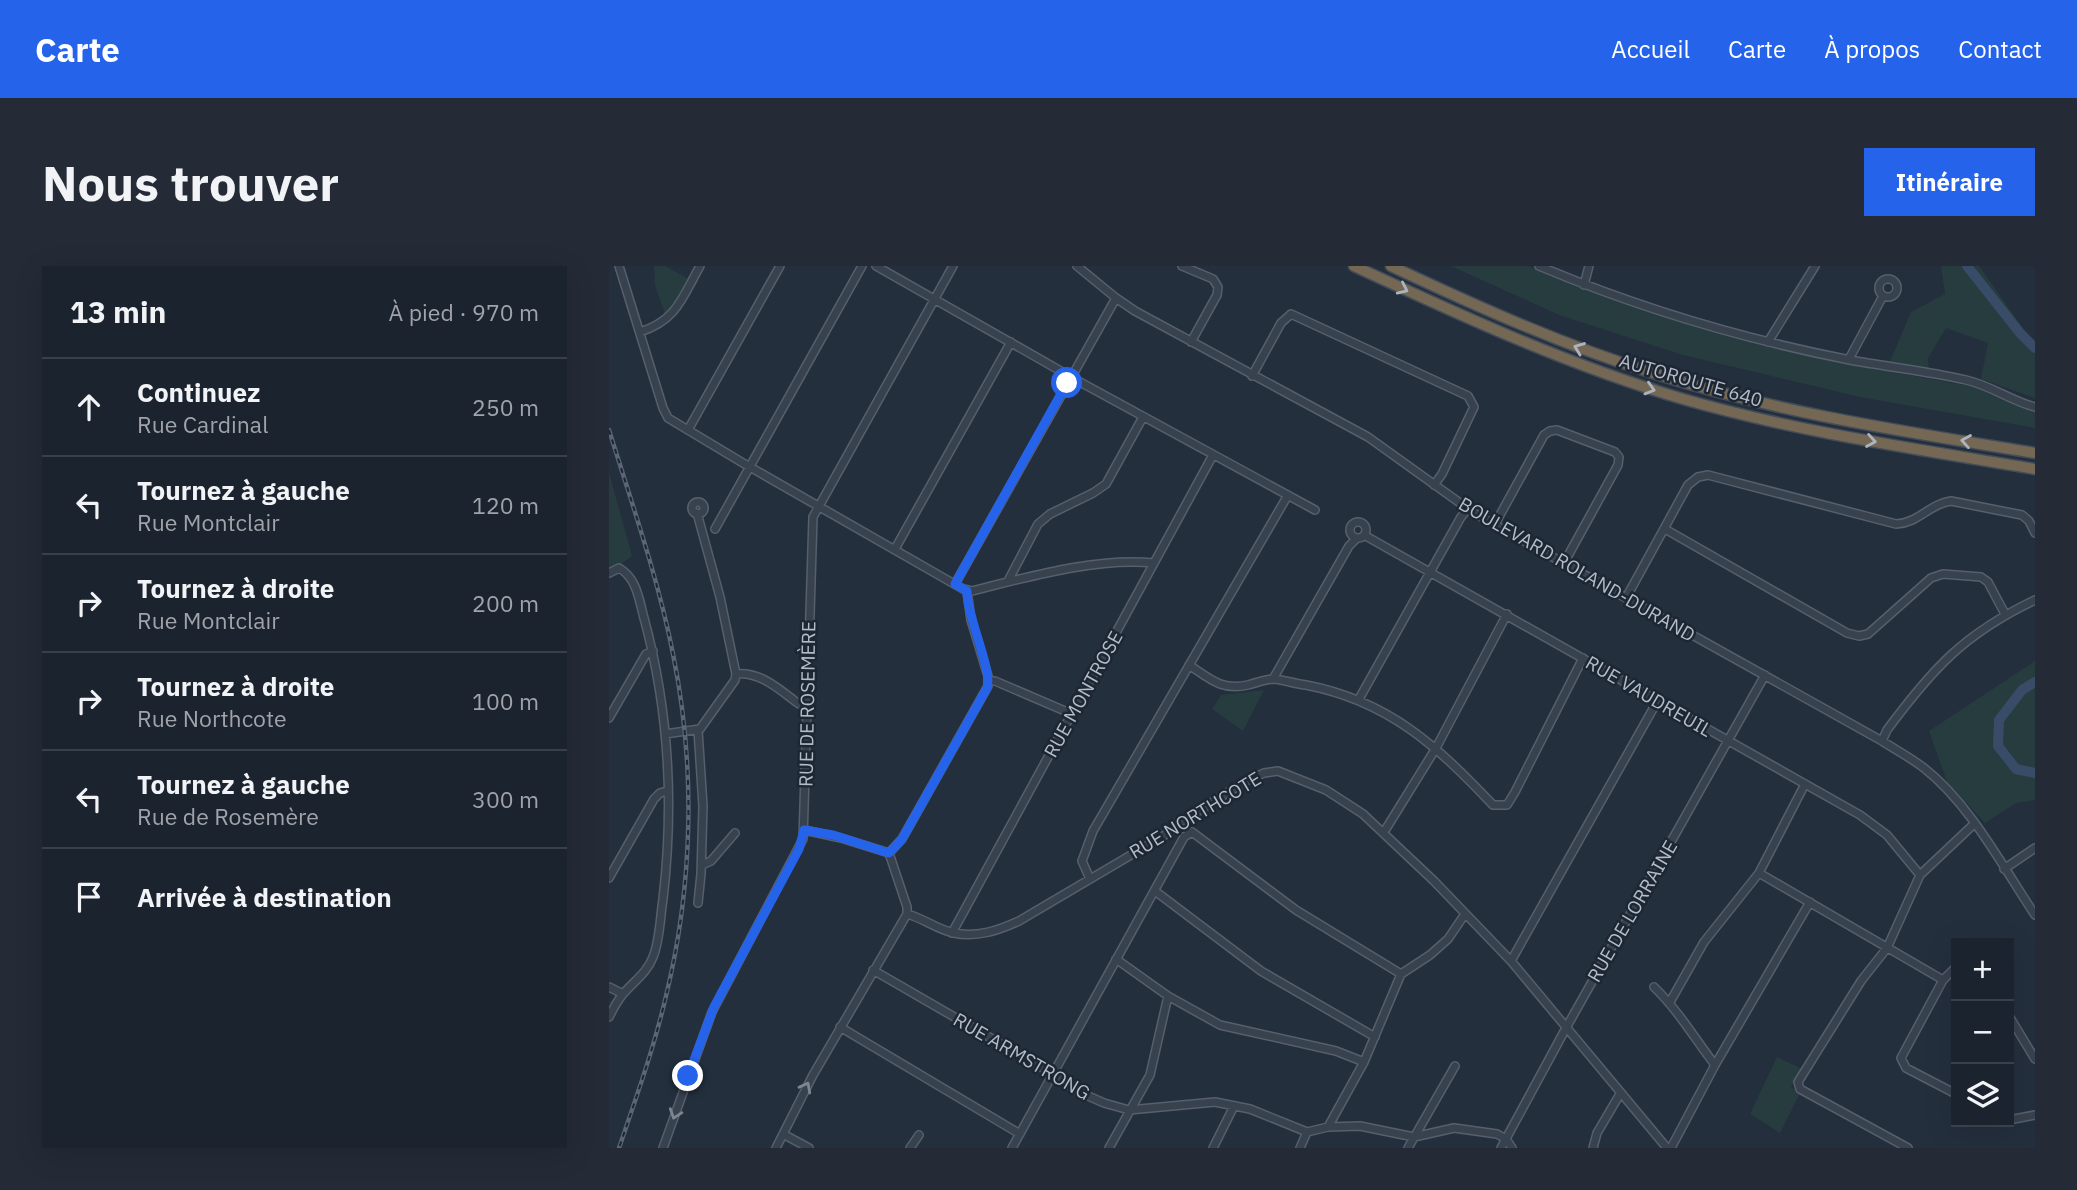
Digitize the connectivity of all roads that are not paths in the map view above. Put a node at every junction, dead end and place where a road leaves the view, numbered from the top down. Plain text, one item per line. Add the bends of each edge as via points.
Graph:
1 (619, 266) edge
2 (700, 266) edge
3 (780, 266) edge
4 (862, 266) edge
5 (876, 266) edge
6 (953, 266) edge
7 (1077, 266) edge
8 (1182, 266) edge
9 (1354, 266) edge
10 (1391, 266) edge
11 (1539, 266) edge
12 (1589, 266) edge
13 (1815, 266) edge
14 (1584, 285) junction
15 (1883, 296) dead end
16 (1116, 298) junction
17 (934, 299) junction
18 (640, 332) junction
19 (1011, 342) junction
20 (1191, 342) junction
21 (1768, 342) junction
22 (1849, 359) junction
23 (1252, 376) junction
24 (1071, 377) junction
25 (2035, 407) edge
26 (1143, 417) junction
27 (688, 430) junction
28 (2035, 453) edge
29 (1213, 455) junction
30 (749, 467) junction
31 (2035, 469) edge
32 (1434, 485) junction
33 (1288, 495) junction
34 (818, 506) junction
35 (1468, 509) junction
36 (1315, 510) dead end
37 (697, 513) dead end
38 (1495, 524) junction
39 (715, 529) dead end
40 (1665, 529) junction
41 (2035, 533) edge
42 (895, 549) junction
43 (1154, 563) junction
44 (1564, 563) junction
45 (609, 573) edge
46 (1431, 573) junction
47 (1008, 581) junction
48 (955, 584) junction
49 (967, 591) junction
50 (1626, 598) junction
51 (2035, 600) edge
52 (1507, 614) junction
53 (2005, 614) junction
54 (653, 651) junction
55 (1583, 658) junction
56 (1189, 665) junction
57 (736, 674) junction
58 (1765, 675) junction
59 (1273, 679) junction
60 (989, 681) junction
61 (1359, 699) junction
62 (1658, 700) junction
63 (807, 705) junction
64 (1072, 714) junction
65 (609, 718) edge
66 (698, 730) junction
67 (665, 734) junction
68 (1729, 741) junction
69 (1882, 741) junction
70 (1436, 748) junction
71 (1805, 784) junction
72 (667, 792) junction
73 (1189, 820) junction
74 (1974, 824) junction
75 (1175, 829) junction
76 (804, 830) junction
77 (1192, 832) junction
78 (1384, 832) junction
79 (735, 833) dead end
80 (1184, 837) junction
81 (2035, 848) edge
82 (889, 853) junction
83 (702, 865) junction
84 (2004, 869) junction
85 (1759, 873) junction
86 (1920, 875) junction
87 (609, 878) edge
88 (1090, 879) junction
89 (1155, 891) junction
90 (698, 902) dead end
91 (1810, 902) junction
92 (907, 914) junction
93 (1465, 914) junction
94 (2035, 915) edge
95 (952, 933) junction
96 (1887, 948) junction
97 (1117, 959) junction
98 (1511, 961) junction
99 (873, 970) junction
100 (1951, 972) edge
101 (1401, 974) junction
102 (1943, 980) junction
103 (609, 987) edge
104 (1654, 987) dead end
105 (623, 994) junction
106 (1168, 996) junction
107 (1670, 1002) junction
108 (609, 1017) edge
109 (2014, 1025) edge
110 (840, 1027) junction
111 (1566, 1028) junction
112 (1375, 1037) junction
113 (2035, 1059) edge
114 (1364, 1062) junction
115 (1715, 1065) junction
116 (1455, 1066) dead end
117 (1053, 1074) junction
118 (1951, 1091) edge
119 (1620, 1094) junction
120 (1234, 1106) junction
121 (1129, 1111) junction
122 (2035, 1115) edge
123 (2014, 1120) edge
124 (1328, 1127) junction
125 (1307, 1132) junction
126 (783, 1134) junction
127 (1020, 1134) junction
128 (919, 1135) dead end
129 (1414, 1137) junction
130 (1506, 1139) junction
131 (663, 1148) edge
132 (776, 1148) edge
133 (809, 1148) edge
134 (910, 1148) edge
135 (1012, 1148) edge
136 (1109, 1148) edge
137 (1213, 1148) edge
138 (1300, 1148) edge
139 (1408, 1148) edge
140 (1501, 1148) edge
141 (1511, 1148) edge
142 (1593, 1148) edge
143 (1669, 1148) edge
144 (1908, 1148) edge

1 - 18 street
2 - 18 street via 670,317
3 - 27 street
4 - 30 street
5 - 17 street
6 - 17 street, RUE DE ROSEMÈRE
7 - 16 street, BOULEVARD ROLAND-DURAND
8 - 20 street via 1213,279 1218,287
9 -> 31 highway, AUTOROUTE 640 via 1511,338 1653,390 1814,431
28 -> 10 highway, AUTOROUTE 640 via 1811,414 1690,384 1532,330
11 - 14 street
12 - 14 street
13 - 21 street
14 - 21 street via 1641,307
15 - 22 street
16 - 20 street, BOULEVARD ROLAND-DURAND
16 - 24 street
17 - 19 street
17 - 34 street, RUE DE ROSEMÈRE
18 - 27 street via 665,414
19 - 24 street
19 - 42 street
20 - 23 street, BOULEVARD ROLAND-DURAND
21 - 22 street
22 - 25 street via 1969,380
23 - 32 street, BOULEVARD ROLAND-DURAND via 1368,437
23 - 32 street via 1281,323 1291,314 1468,396 1474,407
24 - 26 street
24 - 48 street
26 - 29 street
26 - 47 street via 1106,484 1038,524
27 - 30 street
29 - 33 street
29 - 43 street, RUE MONTROSE
30 - 34 street
30 - 39 street
32 - 35 street, BOULEVARD ROLAND-DURAND
33 - 36 street
33 - 56 street
34 - 42 street
34 - 63 street, RUE DE ROSEMÈRE via 811,527
35 - 38 street, BOULEVARD ROLAND-DURAND
35 - 46 street
37 - 57 street
38 - 44 street, BOULEVARD ROLAND-DURAND
38 - 44 street via 1549,431 1615,452 1618,465
40 - 41 street via 1688,485 1708,475 1896,524 1908,523 1951,501 2022,515
40 - 50 street
40 - 53 street via 1847,633 1868,634 1931,578 1943,574 1981,577
42 - 48 street
43 - 47 street via 1070,569
43 - 64 street, RUE MONTROSE
44 - 50 street, BOULEVARD ROLAND-DURAND
45 - 54 street via 619,568 634,582
46 - 52 street, RUE VAUDREUIL
46 - 59 street, RUE VAUDREUIL via 1360,537 1349,546
46 - 61 street
47 - 49 street
48 - 49 street
49 - 60 street
50 - 58 street, BOULEVARD ROLAND-DURAND
51 - 53 street
52 - 55 street, RUE VAUDREUIL
52 - 70 street
53 - 69 street via 1936,667
54 - 65 street via 646,654
54 - 67 street
55 - 62 street, RUE VAUDREUIL
55 - 70 street via 1507,804 1493,805
56 - 59 street via 1234,688
56 - 88 street via 1093,831 1082,861
57 - 63 street via 757,677
57 - 66 street
58 - 68 street, RUE DE LORRAINE
58 - 69 street, BOULEVARD ROLAND-DURAND
59 - 61 street
60 - 64 street
60 - 82 street via 902,839
61 - 70 street
62 - 68 street, RUE VAUDREUIL
62 - 98 street
63 - 76 street, RUE DE ROSEMÈRE
64 - 95 street, RUE MONTROSE
66 - 67 street
66 - 83 street
67 - 72 street
68 - 71 street, RUE VAUDREUIL
68 - 111 street, RUE DE LORRAINE
69 - 74 street, BOULEVARD ROLAND-DURAND via 1923,767
70 - 78 street
71 - 85 street
71 - 86 street, RUE VAUDREUIL via 1887,835
72 - 87 street via 654,799
72 - 105 street via 666,864 655,950 649,966
73 - 75 street, RUE NORTHCOTE via 1179,821
73 - 77 street
73 - 78 street, RUE NORTHCOTE via 1246,781 1278,771 1326,790
74 - 84 street, BOULEVARD ROLAND-DURAND
74 - 86 street
75 - 80 street
75 - 88 street, RUE NORTHCOTE
76 - 82 street
76 -> 131 street, RUE DE ROSEMÈRE via 799,849 712,1012
77 - 80 street
77 - 101 street via 1296,910
78 - 93 street, RUE NORTHCOTE
79 - 83 street via 711,862
80 - 89 street
81 - 84 street
82 - 92 street
83 - 90 street
84 - 94 street, BOULEVARD ROLAND-DURAND
85 - 91 street
85 - 107 street via 1704,942
86 - 96 street
88 - 95 street, RUE NORTHCOTE via 995,931
89 - 97 street
89 - 112 street via 1261,971
91 - 96 street
91 - 115 street
92 - 95 street, RUE NORTHCOTE
92 - 99 street
93 - 98 street, RUE NORTHCOTE
93 - 101 street via 1448,939
96 - 102 street
96 - 144 street via 1798,1082 1800,1089
97 - 106 street
97 - 117 street
98 - 111 street, RUE NORTHCOTE
99 - 110 street
99 - 117 street, RUE ARMSTRONG
100 - 102 street
101 - 112 street
102 - 118 street via 1901,1058 1906,1068
103 - 105 street
104 - 107 street
105 - 108 street
106 - 114 street via 1220,1024
106 - 121 street via 1150,1074
107 - 115 street
109 - 113 street
126 -> 110 street
110 - 127 street
111 - 119 street, RUE NORTHCOTE
111 - 130 street, RUE DE LORRAINE
112 - 114 street
114 - 124 street
115 - 143 street
116 - 129 street
117 - 121 street, RUE ARMSTRONG via 1086,1095
117 - 127 street
119 - 142 street
119 - 143 street, RUE NORTHCOTE
120 - 121 street, RUE ARMSTRONG via 1215,1102
120 - 125 street, RUE ARMSTRONG
120 - 137 street
121 - 136 street
122 - 123 street
124 - 125 street
124 - 129 street via 1360,1126
125 - 138 street
126 - 132 street
126 - 133 street
127 - 135 street
128 - 134 street
129 - 130 street via 1454,1128 1490,1132
129 - 139 street
130 - 140 street, RUE DE LORRAINE
130 - 141 street

